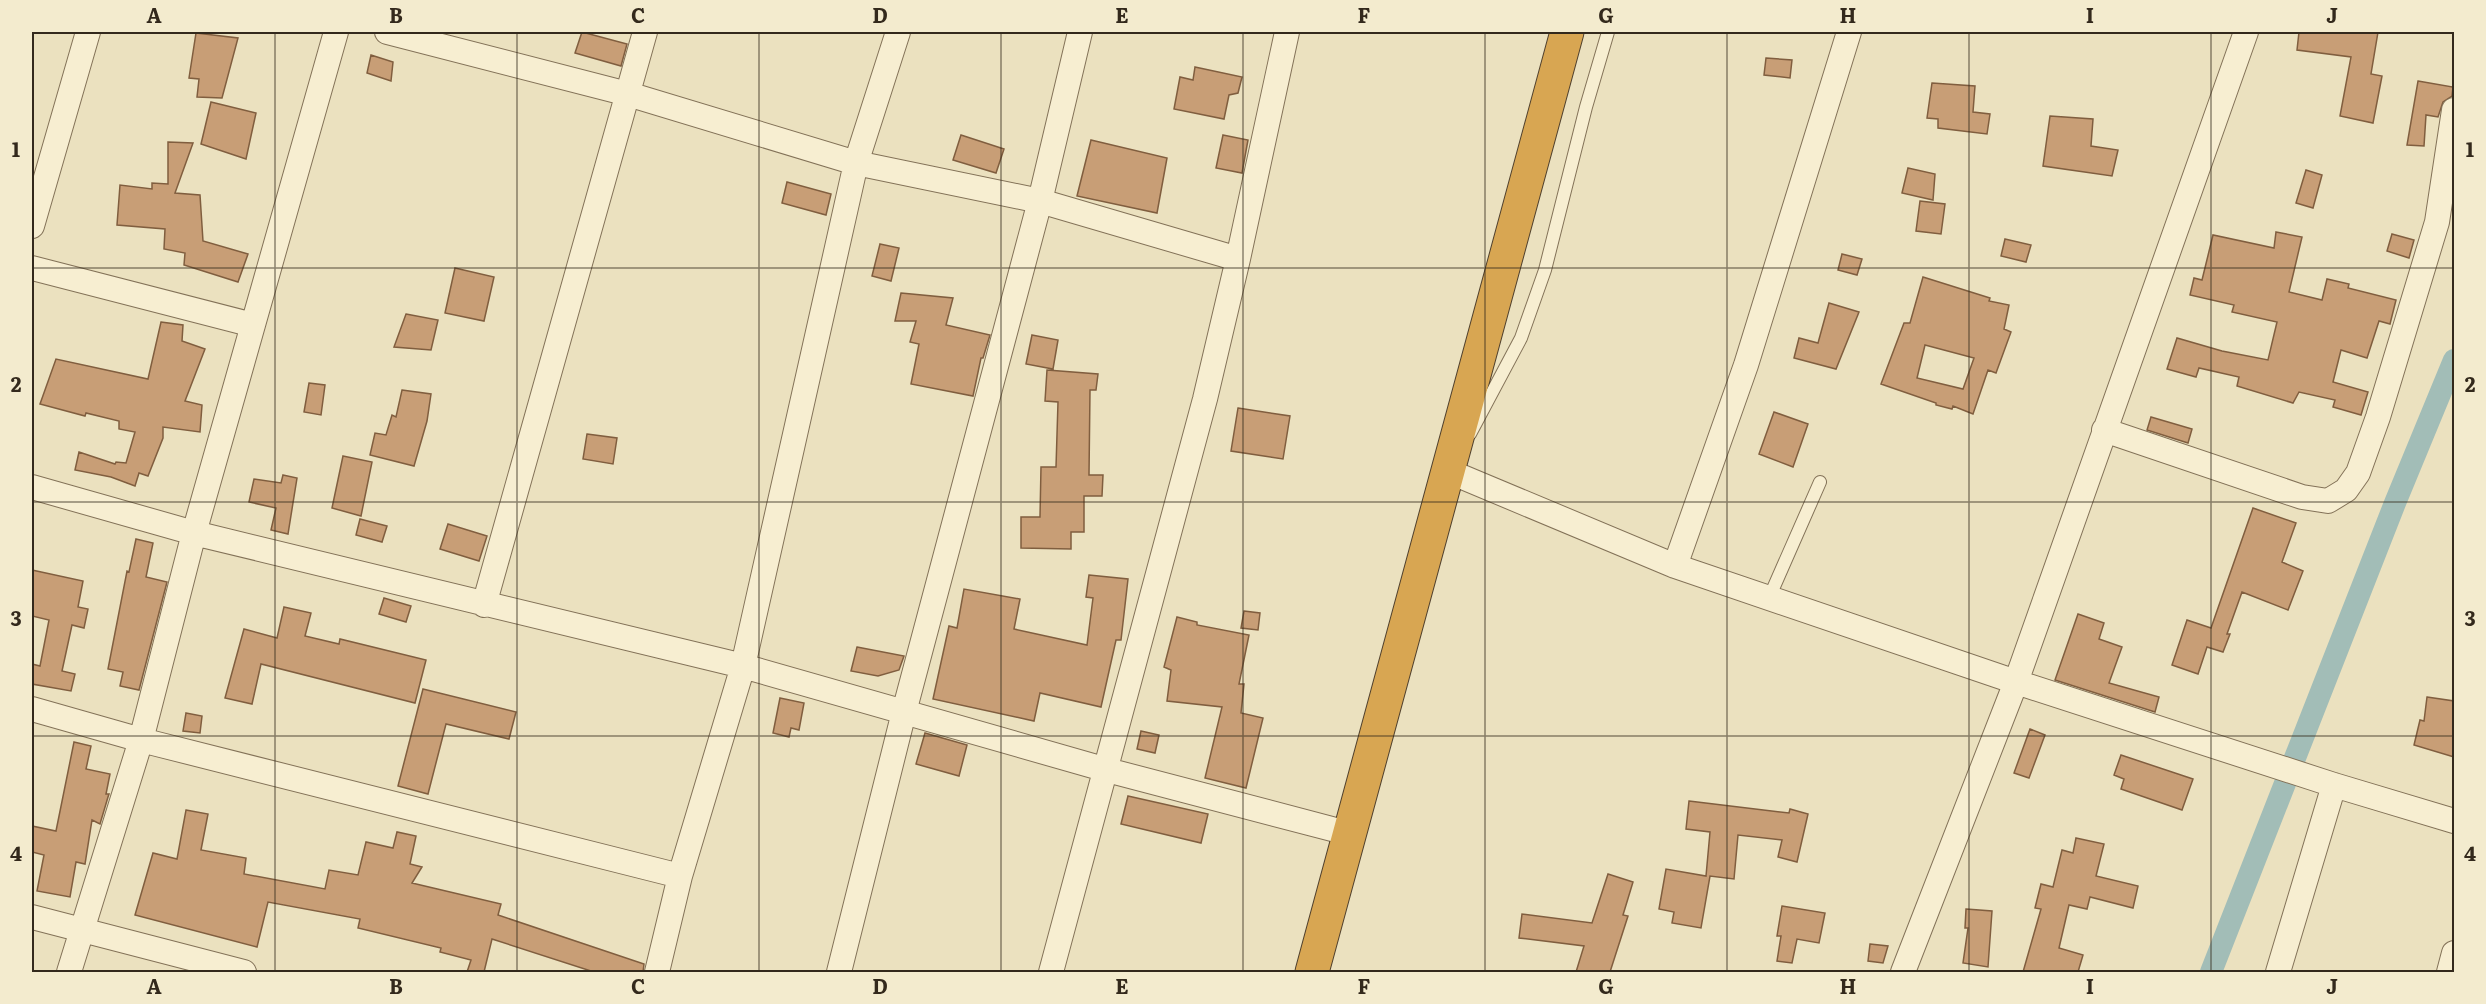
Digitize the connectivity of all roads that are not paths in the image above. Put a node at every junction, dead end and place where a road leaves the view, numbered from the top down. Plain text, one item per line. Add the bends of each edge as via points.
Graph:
1 (88, 32) edge
2 (336, 32) edge
3 (387, 32) edge
4 (645, 32) edge
5 (898, 32) edge
6 (1080, 32) edge
7 (1287, 32) edge
8 (1567, 32) edge
9 (1608, 32) edge
10 (1849, 32) edge
11 (2246, 32) edge
12 (628, 94) junction
13 (2454, 110) edge
14 (856, 163) junction
15 (1040, 201) junction
16 (32, 226) edge
17 (1238, 259) junction
18 (32, 268) edge
19 (253, 325) junction
20 (2104, 430) junction
21 (1448, 471) junction
22 (1820, 482) dead end
23 (32, 487) edge
24 (194, 532) junction
25 (1675, 566) junction
26 (1769, 598) junction
27 (484, 605) junction
28 (743, 666) junction
29 (2016, 682) junction
30 (32, 709) edge
31 (904, 712) junction
32 (141, 740) junction
33 (1107, 770) junction
34 (2334, 784) junction
35 (2454, 821) edge
36 (1351, 834) junction
37 (680, 876) junction
38 (32, 917) edge
39 (81, 930) junction
40 (2454, 954) edge
41 (69, 972) edge
42 (244, 972) edge
43 (657, 972) edge
44 (839, 972) edge
45 (1051, 972) edge
46 (1312, 972) edge
47 (1903, 972) edge
48 (2278, 972) edge
49 (2449, 972) edge

1 - 16 street
2 - 19 street
3 - 12 street
4 - 12 street
5 - 14 street
6 - 15 street
7 - 17 street
8 - 21 highway
9 - 21 lane via 1545,270 1521,338 1484,412
10 - 25 street via 1746,365
11 - 20 street
12 - 14 street
12 - 27 street
13 - 20 street via 2437,222 2378,417 2358,472 2346,490 2328,501 2302,497
14 - 15 street
14 - 28 street
15 - 17 street
15 - 31 street
17 - 33 street
18 - 19 street
19 - 24 street
20 - 29 street
21 - 25 street
21 - 36 highway
22 - 26 lane
23 - 24 street
24 - 27 street
24 - 32 street
25 - 26 street
26 - 29 street
27 - 28 street
28 - 31 street
28 - 37 street
29 - 34 street
29 - 47 street
30 - 32 street
31 - 33 street
31 - 44 street
32 - 37 street
32 - 39 street
33 - 36 street
33 - 45 street
34 - 35 street
34 - 48 street
36 - 46 highway
37 - 43 street
38 - 39 street
39 - 41 street
39 - 42 street
40 - 49 street

